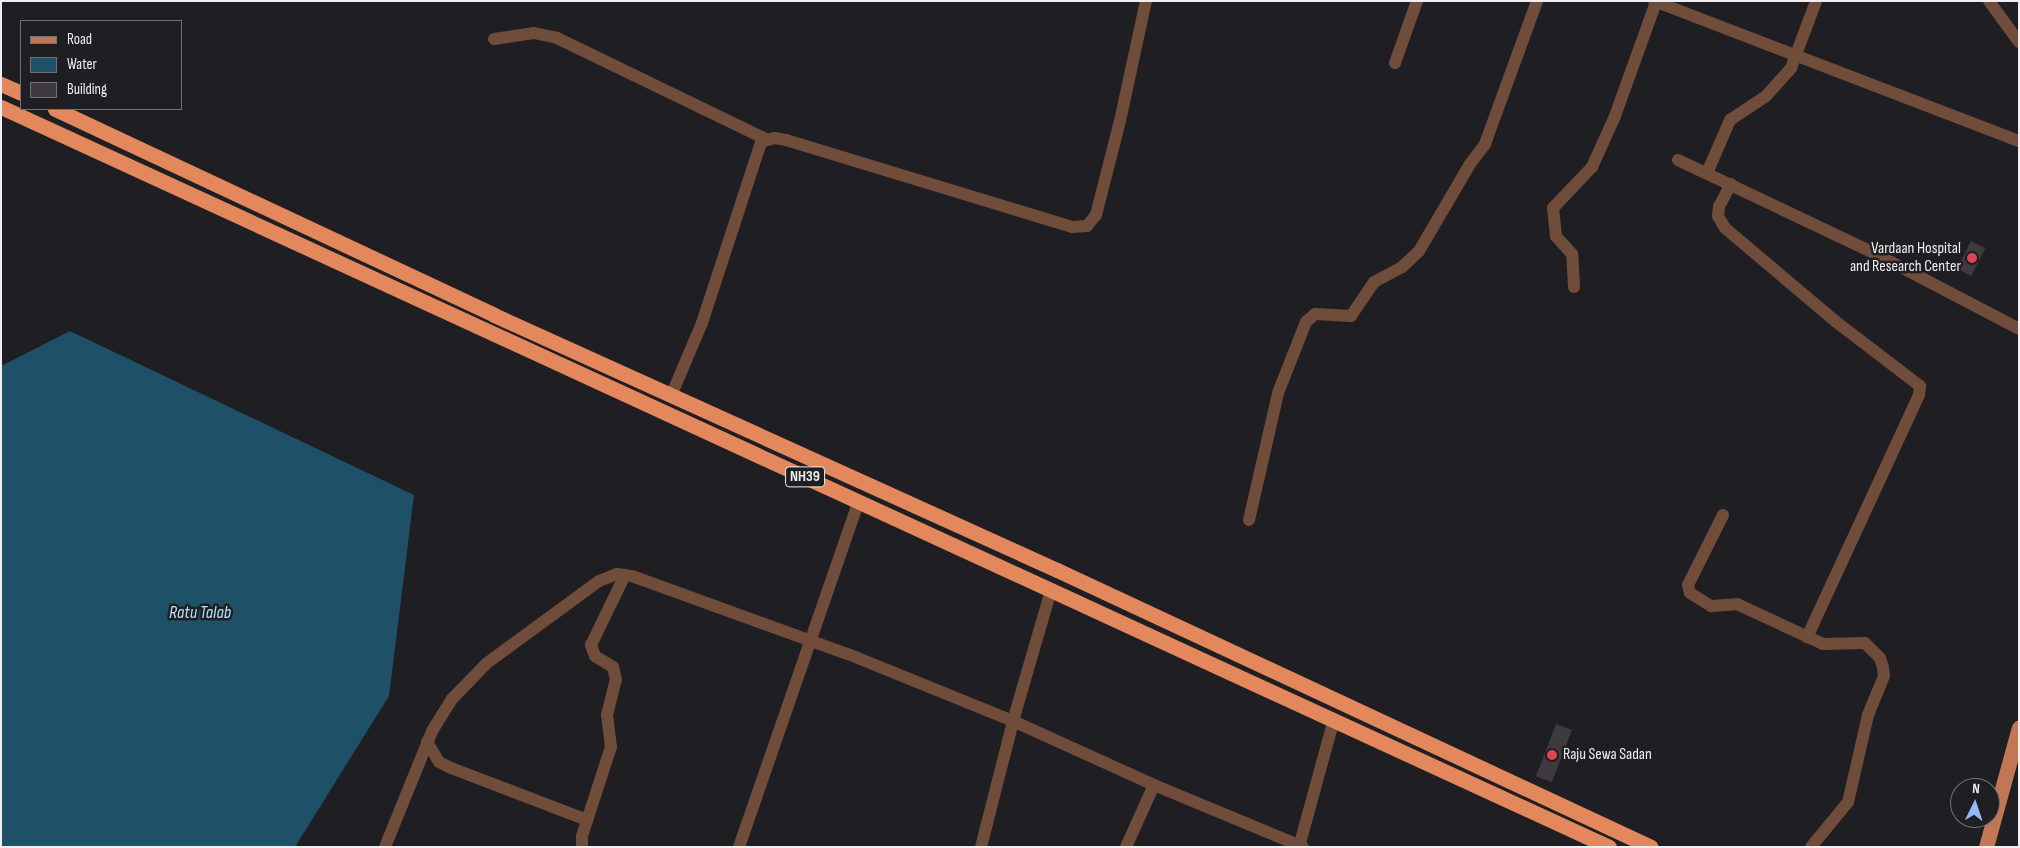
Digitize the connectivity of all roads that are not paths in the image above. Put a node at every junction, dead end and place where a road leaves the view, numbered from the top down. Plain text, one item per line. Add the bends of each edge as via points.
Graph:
1 (1146, 1) edge
2 (1418, 1) edge
3 (1537, 1) edge
4 (1816, 1) edge
5 (1989, 1) edge
6 (1655, 2) edge
7 (494, 39) dead end
8 (2019, 42) edge
9 (1796, 57) junction
10 (1395, 63) dead end
11 (1, 84) edge
12 (20, 93) edge
13 (1, 107) edge
14 (57, 110) edge
15 (766, 139) junction
16 (2019, 141) edge
17 (1678, 160) dead end
18 (1707, 173) junction
19 (1730, 184) junction
20 (1574, 287) dead end
21 (2019, 329) edge
22 (671, 396) junction
23 (860, 501) junction
24 (1724, 515) dead end
25 (1249, 520) dead end
26 (625, 575) junction
27 (1051, 590) junction
28 (1807, 637) junction
29 (810, 642) junction
30 (1334, 719) junction
31 (1013, 721) junction
32 (2019, 727) edge
33 (427, 742) junction
34 (1154, 785) junction
35 (587, 820) junction
36 (1301, 846) edge
37 (385, 847) edge
38 (582, 847) edge
39 (739, 847) edge
40 (981, 847) edge
41 (1126, 847) edge
42 (1609, 847) edge
43 (1651, 847) edge
44 (1811, 847) edge
45 (1986, 847) edge

1 - 15 street via 1096,215 1087,226 1072,227 786,140
2 - 10 street
3 - 25 street via 1485,144 1419,251 1402,267 1374,282 1351,316 1315,314 1306,322 1278,393
4 - 9 street
5 - 8 street
6 - 9 street
6 - 20 street via 1615,116 1592,167 1553,208 1556,236 1572,254
7 - 15 street via 534,34 557,38
9 - 16 street
9 - 18 street via 1791,68 1766,96 1730,120
11 - 12 highway
13 - 23 highway, NH39 via 523,350
14 - 22 highway, NH39
15 - 22 street via 758,148 702,323
17 - 18 street
18 - 19 street
19 - 21 street via 1872,252
19 - 28 street via 1719,207 1718,216 1725,228 1835,321 1920,386
22 - 43 highway, NH39 via 1066,574
23 - 27 highway, NH39
23 - 29 street
24 - 28 street via 1688,585 1690,592 1711,606 1737,604
26 - 29 street
26 - 33 street via 617,574 599,581 487,664 452,699
26 - 35 street via 591,645 596,656 613,667 616,680 608,706 611,747
27 - 30 highway, NH39
27 - 31 street
28 - 44 street via 1823,644 1865,643 1880,658 1884,676 1868,715 1848,802
29 - 31 street
29 - 39 street
30 - 36 street
30 - 42 highway, NH39
31 - 34 street
31 - 40 street
32 - 45 main road
33 - 35 street via 439,762 451,768
33 - 37 street
34 - 36 street
34 - 41 street
35 - 38 street

